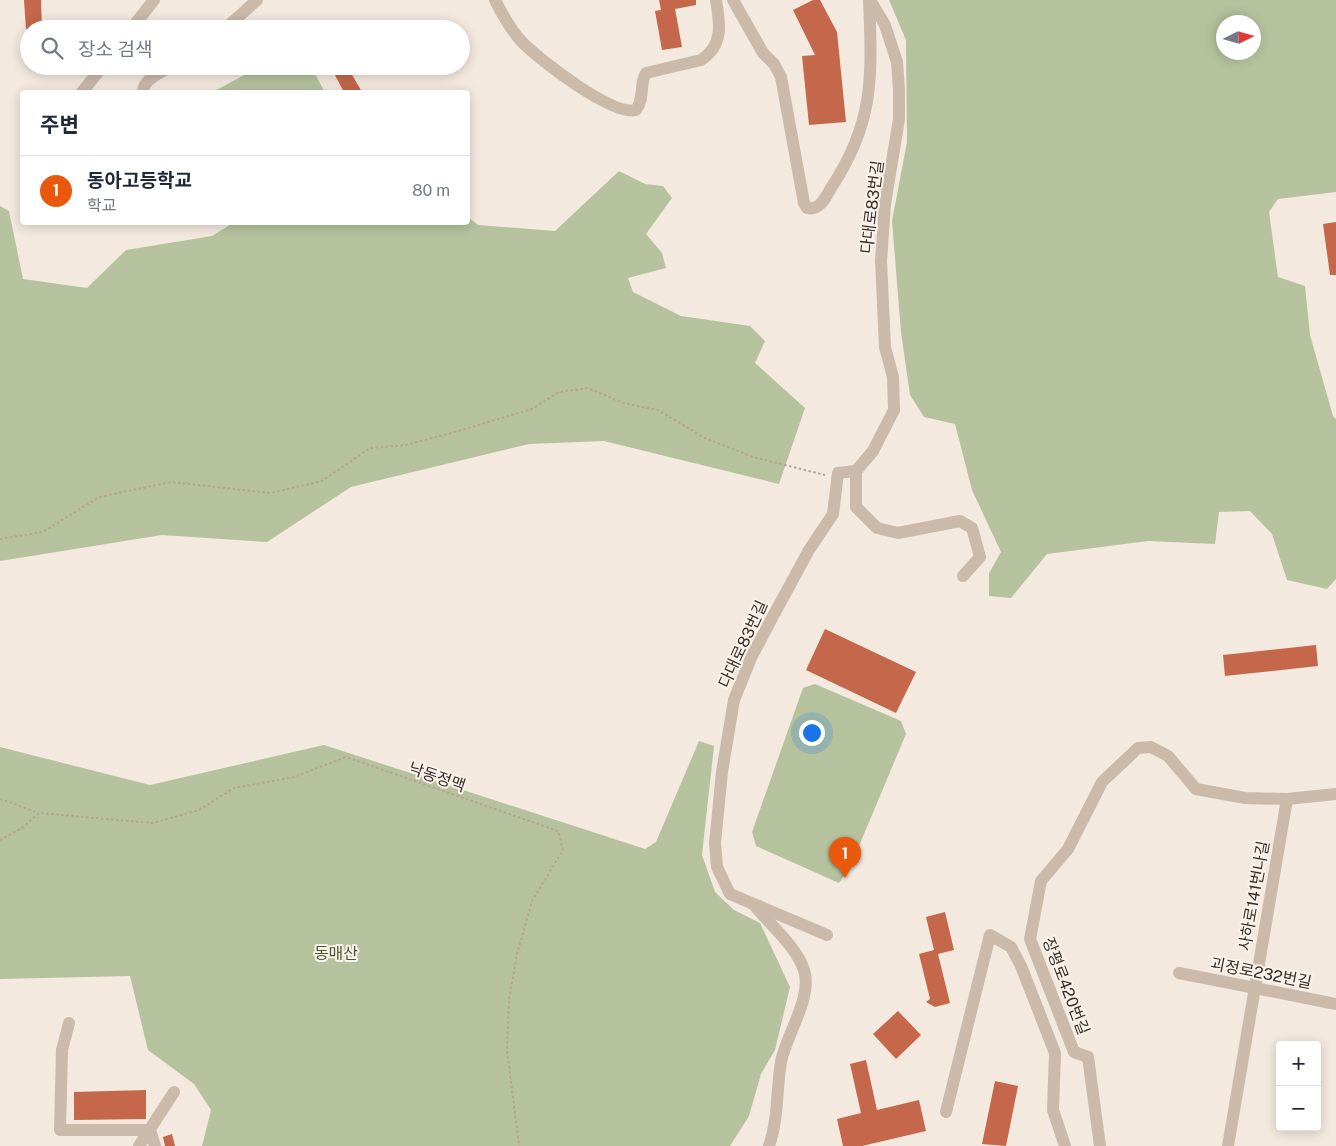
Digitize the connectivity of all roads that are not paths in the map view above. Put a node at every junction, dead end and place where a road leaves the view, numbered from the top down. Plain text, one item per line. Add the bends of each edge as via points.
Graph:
1 (154, 0) edge
2 (257, 0) edge
3 (495, 0) edge
4 (716, 0) edge
5 (733, 0) edge
6 (870, 0) edge
7 (139, 20) edge
8 (235, 20) edge
9 (95, 75) edge
10 (157, 75) edge
11 (84, 90) edge
12 (143, 90) edge
13 (856, 471) junction
14 (963, 576) dead end
15 (1336, 794) edge
16 (1287, 799) junction
17 (753, 903) junction
18 (827, 935) dead end
19 (1179, 973) dead end
20 (1255, 988) junction
21 (1336, 1004) edge
22 (69, 1023) dead end
23 (174, 1092) dead end
24 (946, 1112) dead end
25 (150, 1130) junction
26 (139, 1146) edge
27 (155, 1146) edge
28 (769, 1146) edge
29 (1066, 1146) edge
30 (1100, 1146) edge
31 (1228, 1146) edge

1 - 7 street
2 - 8 street
3 - 4 street via 521,41 548,66 627,112 636,110 642,102 646,73 701,60 709,55 720,35
5 - 6 street via 763,53 781,77 804,203 814,210 838,178 856,142 867,108 872,72
6 - 13 street, 다대로83번길 via 885,25 897,62 899,90 899,118 885,204 881,261 885,347 893,377 894,410 873,451
9 - 11 street
10 - 12 street via 146,82
13 - 14 street via 856,507 878,528 898,533 960,521 972,528 980,557
13 - 17 street, 다대로83번길 via 838,473 833,514 772,618 734,700 722,772 715,843 717,867 730,894
15 - 16 street, 장평로420번길
16 - 20 street, 사하로141번나길
16 - 30 street, 장평로420번길 via 1245,798 1196,789 1168,756 1151,747 1138,748 1102,782 1068,849 1041,881 1030,939 1074,1052 1088,1057
17 - 18 street, 다대로83번길
17 - 28 street via 804,970 806,991 781,1062 779,1103
19 - 20 street, 괴정로232번길
20 - 21 street, 괴정로232번길
20 - 31 street, 사하로141번나길
22 - 25 street via 62,1050 60,1130
23 - 25 street
24 - 29 street via 990,935 1011,947 1055,1053 1053,1110
25 - 26 street
25 - 27 street

